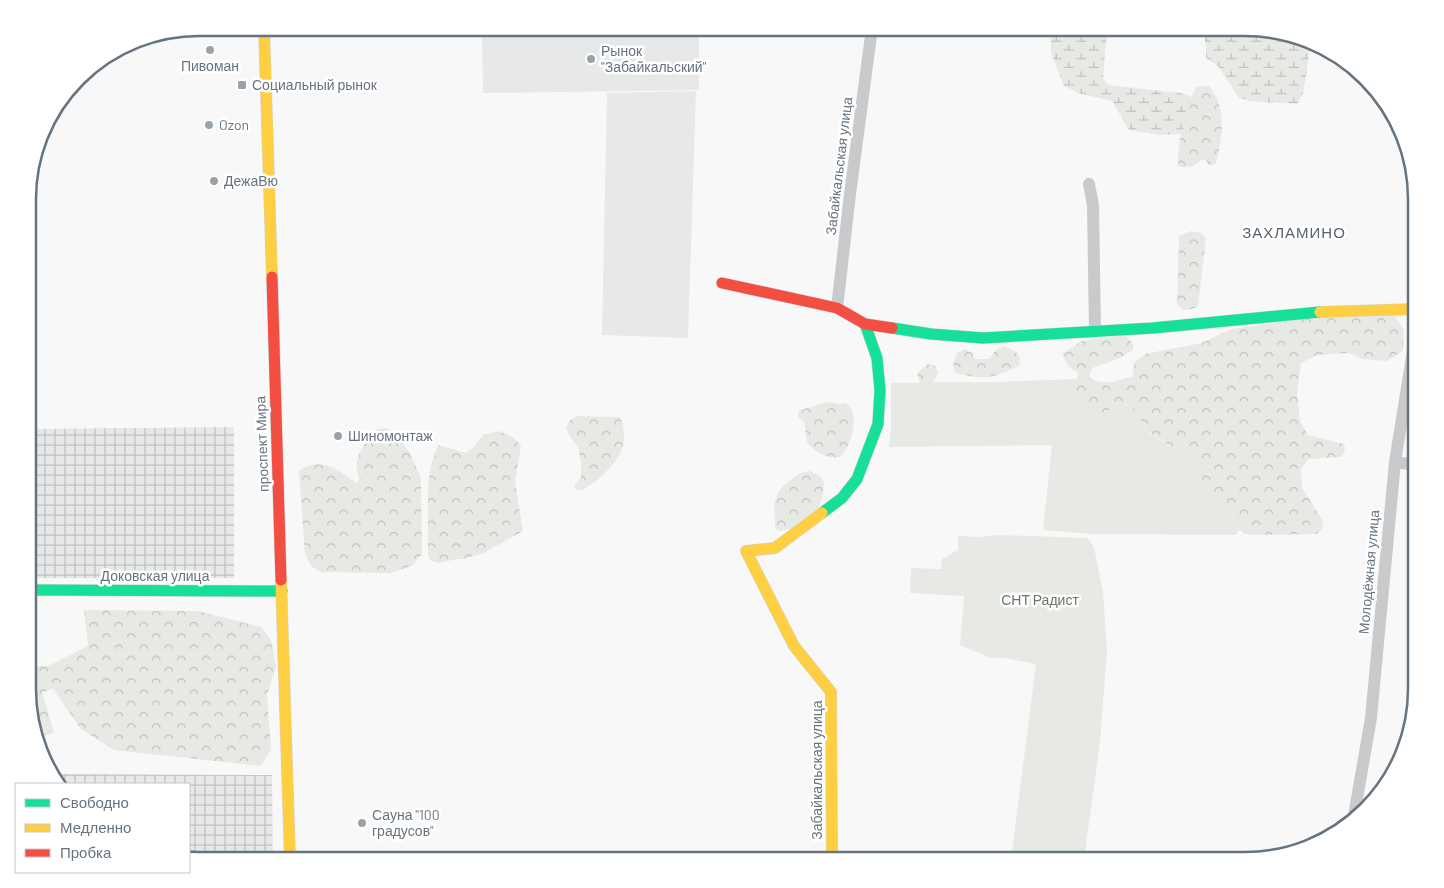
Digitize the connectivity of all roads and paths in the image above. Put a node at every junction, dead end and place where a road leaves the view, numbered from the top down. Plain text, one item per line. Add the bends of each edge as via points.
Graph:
1 (264, 36) edge
2 (871, 36) edge
3 (1089, 184) dead end
4 (722, 284) dead end
5 (837, 308) junction
6 (1407, 309) edge
7 (866, 324) junction
8 (1095, 332) junction
9 (1407, 388) edge
10 (1395, 462) junction
11 (1407, 464) edge
12 (36, 590) edge
13 (282, 591) junction
14 (1355, 808) edge
15 (832, 851) edge
16 (290, 852) edge

1 - 13 street, проспект Мира
2 - 5 street, Забайкальская улица
3 - 8 street via 1094,205
4 - 5 street
5 - 7 street
6 - 8 street via 1310,312
7 - 8 street via 983,338
7 - 15 street, Забайкальская улица via 877,358 880,390 878,424 857,478 842,498 775,548 746,551 794,646 831,692
9 - 10 street, Молодёжная улица
10 - 11 street
10 - 14 street, Молодёжная улица via 1371,718
12 - 13 street, Доковская улица
13 - 16 street, проспект Мира

